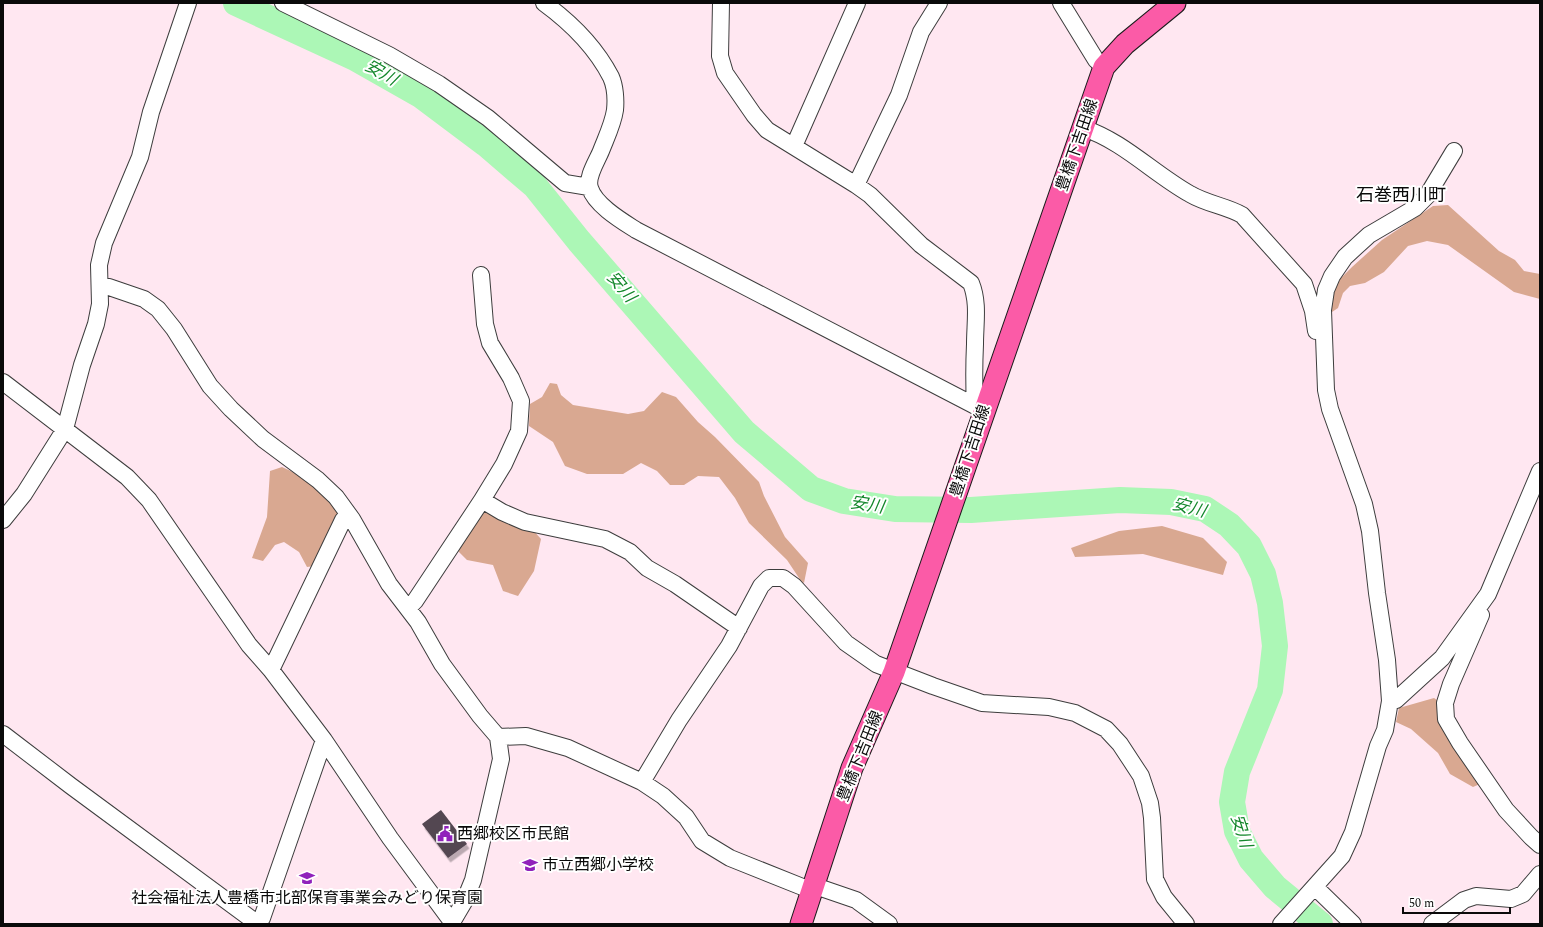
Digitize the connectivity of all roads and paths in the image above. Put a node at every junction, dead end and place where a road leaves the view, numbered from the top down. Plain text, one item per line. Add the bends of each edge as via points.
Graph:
1 (283, 3) edge
2 (544, 3) edge
3 (721, 3) edge
4 (857, 3) edge
5 (939, 3) edge
6 (1061, 3) edge
7 (187, 4) edge
8 (1172, 4) edge
9 (1104, 67) junction
10 (1083, 128) junction
11 (794, 146) junction
12 (1454, 151) dead end
13 (856, 185) junction
14 (589, 188) junction
15 (480, 275) dead end
16 (100, 286) junction
17 (1324, 345) junction
18 (3, 382) edge
19 (979, 408) junction
20 (65, 429) junction
21 (1540, 471) edge
22 (482, 500) junction
23 (349, 515) junction
24 (3, 520) edge
25 (1482, 604) junction
26 (408, 608) junction
27 (739, 628) junction
28 (271, 670) junction
29 (894, 672) junction
30 (1390, 701) junction
31 (3, 734) edge
32 (498, 737) junction
33 (324, 740) junction
34 (642, 782) junction
35 (1540, 845) edge
36 (1540, 874) edge
37 (812, 888) junction
38 (1311, 892) junction
39 (1283, 922) edge
40 (451, 923) edge
41 (258, 924) edge
42 (800, 924) edge
43 (889, 924) edge
44 (1186, 924) edge
45 (1353, 924) edge
46 (1432, 924) edge

1 - 14 street via 439,84 488,118 565,183
2 - 14 street via 577,32 597,56 611,78 615,93 615,111 591,174
3 - 11 street via 720,56 725,73 767,130
4 - 11 street
5 - 13 street via 921,32 899,94
6 - 9 street via 1096,60
7 - 16 street via 151,112 140,157 104,244 99,265
8 - 9 main road, 豊橋下吉田線 via 1125,44
9 - 10 main road, 豊橋下吉田線
10 - 17 street via 1101,134 1190,194 1214,206 1232,209 1242,215 1304,284 1313,311 1318,340
10 - 19 main road, 豊橋下吉田線 via 1009,341
11 - 13 street
12 - 17 street via 1420,204 1368,235 1345,257 1332,276 1326,290 1323,310
13 - 19 street via 891,214 921,245 970,283 975,292
14 - 19 street via 612,215 636,230
15 - 22 street via 485,324 490,343 511,378 521,401 519,431 504,464
16 - 20 street via 96,324
16 - 23 street via 144,299 158,309 174,329 210,386 231,409 263,439 318,480 336,497
17 - 30 street via 1326,390 1330,409 1354,470 1370,531
18 - 20 street
19 - 29 main road, 豊橋下吉田線 via 956,495
20 - 24 street via 24,494
20 - 28 street via 127,477 149,500 249,645
21 - 25 street
22 - 26 street
22 - 27 street via 525,522 605,539 630,552 647,568
23 - 26 street via 389,584
23 - 28 street via 343,520
25 - 30 street via 1442,658 1396,700
25 - 35 street via 1480,615 1449,690 1445,703 1446,719 1506,810
26 - 32 street via 442,664
27 - 29 street via 761,586 769,578 783,578 794,586 846,643 876,664
27 - 34 street via 714,672 679,720
28 - 33 street
29 - 37 main road, 豊橋下吉田線 via 852,768
29 - 44 street via 982,703 1049,707 1075,713 1106,729 1120,744 1141,776 1150,803 1155,879 1164,897
30 - 38 street via 1385,730 1353,832 1342,856
31 - 41 street
32 - 34 street via 526,736 568,748
32 - 40 street via 501,759 473,880 464,902
33 - 40 street
33 - 41 street via 284,859
34 - 37 street via 663,796 686,817 702,841 730,858 805,888
36 - 46 street via 1523,894 1511,899 1476,896 1464,900
37 - 42 main road, 豊橋下吉田線
37 - 43 street via 821,888 856,900
38 - 39 street
38 - 45 street

